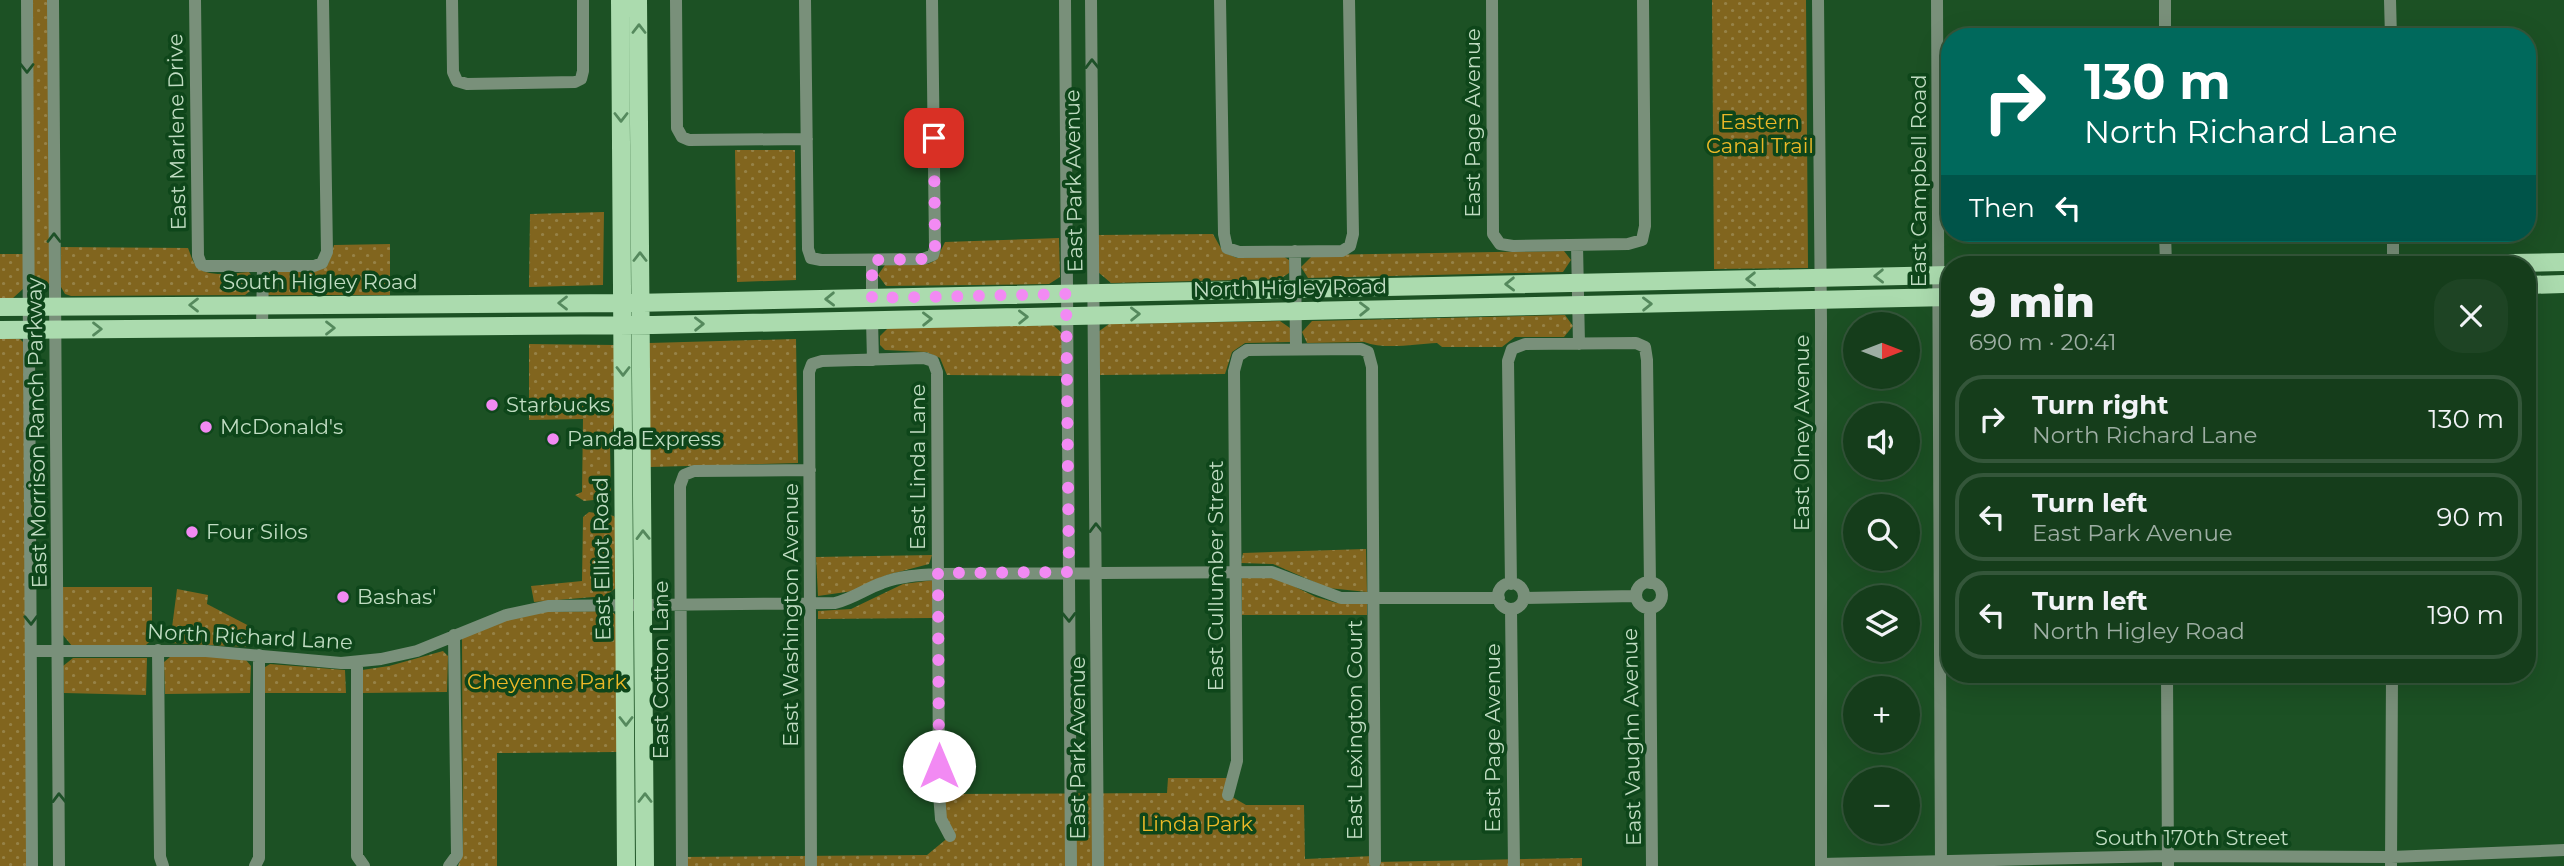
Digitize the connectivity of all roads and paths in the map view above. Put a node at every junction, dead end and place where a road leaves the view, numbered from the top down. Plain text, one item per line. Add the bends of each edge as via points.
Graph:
1 (27, 0) edge
2 (53, 0) edge
3 (195, 0) edge
4 (323, 0) edge
5 (452, 0) edge
6 (583, 0) edge
7 (620, 0) edge
8 (638, 0) edge
9 (676, 0) edge
10 (806, 0) edge
11 (932, 0) edge
12 (1065, 0) edge
13 (1091, 0) edge
14 (1220, 0) edge
15 (1349, 0) edge
16 (1492, 0) edge
17 (1643, 0) edge
18 (1818, 0) edge
19 (1937, 0) edge
20 (2165, 0) edge
21 (2390, 0) edge
22 (2165, 28) edge
23 (2391, 28) edge
24 (807, 139) junction
25 (1941, 157) edge
26 (1577, 245) junction
27 (1295, 251) junction
28 (872, 260) junction
29 (2536, 262) edge
30 (2564, 262) edge
31 (263, 267) junction
32 (1941, 275) edge
33 (1820, 277) junction
34 (1578, 282) junction
35 (2564, 284) edge
36 (2536, 285) edge
37 (1296, 289) junction
38 (1094, 293) junction
39 (1066, 294) junction
40 (872, 298) junction
41 (1941, 298) edge
42 (1821, 301) junction
43 (631, 303) junction
44 (262, 305) junction
45 (1579, 305) junction
46 (28, 306) junction
47 (55, 306) junction
48 (0, 307) edge
49 (1296, 311) junction
50 (1067, 316) junction
51 (1094, 316) junction
52 (872, 320) junction
53 (632, 325) junction
54 (262, 328) junction
55 (28, 329) junction
56 (0, 330) edge
57 (55, 330) junction
58 (1579, 344) junction
59 (1296, 349) junction
60 (873, 359) junction
61 (810, 470) junction
62 (1235, 571) junction
63 (1069, 572) junction
64 (1096, 572) junction
65 (938, 573) junction
66 (1650, 583) junction
67 (1511, 584) junction
68 (1636, 596) junction
69 (1373, 598) junction
70 (1499, 598) junction
71 (1524, 598) junction
72 (634, 604) junction
73 (680, 604) junction
74 (810, 604) junction
75 (1650, 608) junction
76 (1511, 609) junction
77 (454, 635) junction
78 (158, 650) junction
79 (31, 651) junction
80 (58, 651) junction
81 (259, 655) junction
82 (357, 662) junction
83 (1942, 683) edge
84 (2167, 683) edge
85 (2392, 683) edge
86 (1228, 795) dead end
87 (950, 836) dead end
88 (2564, 850) edge
89 (2168, 861) edge
90 (1375, 862) dead end
91 (2391, 862) edge
92 (1941, 864) edge
93 (451, 865) edge
94 (1821, 865) edge
95 (32, 866) edge
96 (59, 866) edge
97 (163, 866) edge
98 (255, 866) edge
99 (363, 866) edge
100 (626, 866) edge
101 (645, 866) edge
102 (682, 866) edge
103 (811, 866) edge
104 (1071, 866) edge
105 (1098, 866) edge
106 (1514, 866) edge
107 (1652, 866) edge

1 -> 46 street, East Morrison Ranch Parkway
47 -> 2 street, East Morrison Ranch Parkway
3 - 31 street, East Marlene Drive via 197,249 201,264
4 - 31 street via 327,252 322,263 314,266
5 - 6 street via 453,72 457,81 467,84 581,79
7 -> 43 main road, East Elliot Road
43 -> 8 main road, East Elliot Road
9 - 24 street via 677,128 681,138
10 - 24 street
11 - 28 street via 935,248 933,255 923,259
12 - 39 street, East Park Avenue
38 -> 13 street, East Park Avenue
14 - 27 street via 1227,248
15 - 27 street via 1353,234 1350,246 1342,251
16 - 26 street, East Page Avenue via 1493,234 1500,244 1513,246
17 - 26 street via 1642,240
18 - 33 street, East Olney Avenue
19 - 25 street, East Campbell Road
20 - 22 street
21 - 23 street
24 - 28 street via 811,258
26 - 34 street
27 - 37 street
28 - 40 street
29 - 30 main road
31 - 44 street
32 -> 33 main road, North Higley Road
33 -> 34 main road, North Higley Road
33 - 42 street, East Olney Avenue
34 -> 37 main road, North Higley Road
34 - 45 street
35 - 36 main road
37 - 38 main road, North Higley Road
37 - 49 street
38 - 39 main road, North Higley Road
38 - 51 street, East Park Avenue
39 - 40 main road, North Higley Road
39 - 50 street, East Park Avenue
40 -> 43 main road, North Higley Road
41 - 42 main road, North Higley Road
45 -> 42 main road, North Higley Road
42 - 94 street, East Olney Avenue
43 -> 44 main road, South Higley Road
43 - 53 main road, East Elliot Road
44 -> 47 main road, South Higley Road
44 - 54 street
49 -> 45 main road, North Higley Road
45 - 58 street
46 - 47 main road, South Higley Road
46 - 48 main road, South Higley Road
46 - 55 street, East Morrison Ranch Parkway
47 - 57 street, East Morrison Ranch Parkway
51 -> 49 main road, North Higley Road
49 - 59 street
50 - 51 main road, North Higley Road
52 -> 50 main road, North Higley Road
50 - 63 street, East Park Avenue
64 -> 51 street, East Park Avenue
53 -> 52 main road, North Higley Road
52 - 60 street
54 -> 53 main road
53 - 72 main road, East Elliot Road
57 -> 54 main road
55 - 56 main road
55 - 57 main road
55 -> 79 street, East Morrison Ranch Parkway
57 - 80 street, East Morrison Ranch Parkway
58 - 66 street via 1636,343 1645,347
58 - 67 street via 1525,344 1512,349 1508,361
59 - 62 street, East Cullumber Street via 1247,350 1238,356 1234,371
59 - 69 street, East Lexington Court via 1368,352 1372,367
60 - 61 street, East Washington Avenue via 812,364
60 - 65 street, East Linda Lane via 924,358 933,361 937,372
61 - 73 street, East Cotton Lane via 694,471 684,475 680,486
61 - 74 street, East Washington Avenue
62 - 64 street, North Richard Lane
62 - 69 street, North Richard Lane via 1272,572 1341,598
62 - 86 street, East Cullumber Street via 1237,761
63 - 64 street, North Richard Lane
63 - 65 street, North Richard Lane
63 -> 104 street, East Park Avenue
64 - 105 street, East Park Avenue
65 - 74 street, North Richard Lane via 908,575 835,603
65 - 87 street, East Linda Lane via 939,794 941,819
66 - 68 street via 1642,584
66 - 75 street via 1658,586 1661,595 1658,604
67 - 70 street via 1502,588
67 - 71 street via 1519,586
68 - 71 street
68 - 75 street
69 - 70 street, North Richard Lane
69 - 90 street, East Lexington Court
70 - 76 street
71 - 76 street
72 - 73 street, North Richard Lane
72 - 77 street, North Richard Lane via 548,606 506,615
72 -> 100 main road, East Elliot Road
101 -> 72 main road, East Elliot Road
73 - 74 street, North Richard Lane
73 - 102 street, East Cotton Lane
74 - 103 street, East Washington Avenue
75 - 107 street, East Vaughn Avenue
76 - 106 street, East Page Avenue
77 - 82 street, North Richard Lane via 417,651
77 - 93 street via 457,855
78 - 80 street, North Richard Lane
78 - 81 street, North Richard Lane
78 - 97 street
79 - 80 street, North Richard Lane
79 - 95 street, East Morrison Ranch Parkway
96 -> 80 street, East Morrison Ranch Parkway
81 - 82 street, North Richard Lane
81 - 98 street
82 - 99 street via 357,856
83 - 92 street, East Campbell Road
84 - 89 street
85 - 91 street
88 - 91 street, South 170th Street
89 - 91 street, South 170th Street
89 - 92 street, South 170th Street
92 - 94 street, South 170th Street

